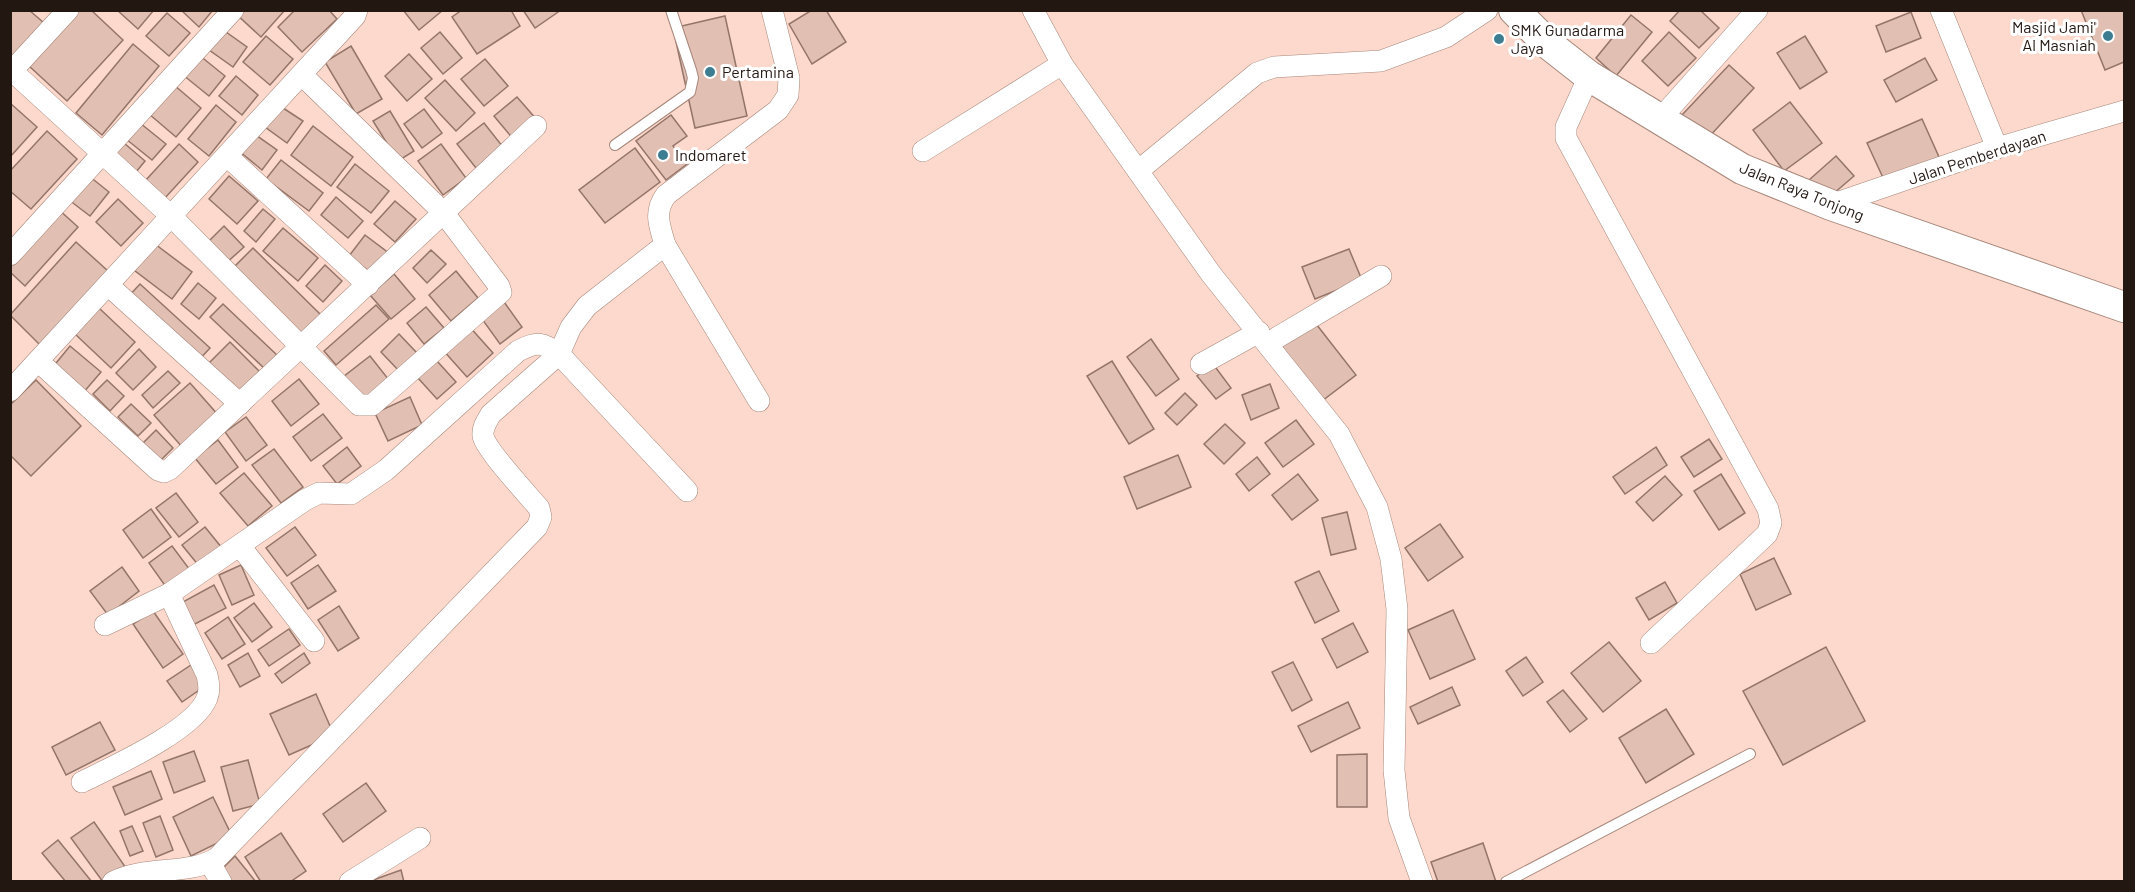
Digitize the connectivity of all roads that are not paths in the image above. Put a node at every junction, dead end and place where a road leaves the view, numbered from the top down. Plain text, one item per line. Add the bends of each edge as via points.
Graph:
1 (68, 10) edge
2 (233, 10) edge
3 (357, 10) edge
4 (671, 10) edge
5 (772, 10) edge
6 (1033, 10) edge
7 (1487, 10) edge
8 (1514, 10) edge
9 (1756, 10) edge
10 (1941, 10) edge
11 (1062, 64) junction
12 (11, 71) edge
13 (302, 75) junction
14 (1589, 76) junction
15 (2124, 111) edge
16 (1661, 118) junction
17 (536, 126) dead end
18 (615, 146) dead end
19 (1997, 148) junction
20 (923, 151) dead end
21 (104, 154) junction
22 (226, 156) junction
23 (1138, 171) junction
24 (1831, 205) junction
25 (443, 213) junction
26 (171, 216) junction
27 (665, 245) junction
28 (10, 255) edge
29 (1381, 276) dead end
30 (108, 285) junction
31 (368, 285) junction
32 (2124, 307) edge
33 (1264, 337) junction
34 (301, 348) junction
35 (559, 354) junction
36 (38, 361) junction
37 (1201, 364) dead end
38 (10, 391) edge
39 (759, 401) dead end
40 (240, 404) junction
41 (687, 490) dead end
42 (240, 546) junction
43 (170, 594) junction
44 (105, 625) dead end
45 (314, 641) dead end
46 (1651, 643) dead end
47 (1750, 754) dead end
48 (82, 782) dead end
49 (420, 838) dead end
50 (210, 863) junction
51 (113, 882) edge
52 (221, 882) edge
53 (350, 882) edge
54 (1422, 882) edge
55 (1506, 882) edge

1 - 12 street
2 - 21 street
3 - 13 street
4 - 18 lane via 693,78 690,92
5 - 27 street via 789,78 788,95 778,110 666,195 657,217
6 - 11 street
7 - 23 street via 1446,38 1381,61 1274,67 1257,73
8 - 14 main road, Jalan Raya Tonjong
9 - 16 street
10 - 19 street
11 - 20 street
11 - 23 street
12 - 21 street
13 - 22 street
13 - 25 street
14 - 16 main road, Jalan Raya Tonjong
14 - 46 street via 1566,127 1566,138 1768,509 1771,523 1767,534
15 - 19 street, Jalan Pemberdayaan
16 - 24 main road, Jalan Raya Tonjong via 1742,169
17 - 25 street
19 - 24 street, Jalan Pemberdayaan
21 - 26 street
21 - 28 street
22 - 26 street
22 - 31 street
23 - 33 street via 1211,274
24 - 32 main road, Jalan Raya Tonjong
25 - 31 street
25 - 34 street via 499,286 498,296 365,407
26 - 30 street
26 - 34 street
27 - 35 street via 587,306 571,327
27 - 39 street
29 - 33 street
30 - 36 street
30 - 40 street
31 - 34 street
33 - 37 street
33 - 54 street via 1339,434 1377,507 1391,559 1397,609 1394,770 1399,818
34 - 40 street
35 - 41 street
35 - 42 street via 543,343 518,351 386,470 351,494 319,493 305,500
35 - 50 street via 484,424 483,436 490,448 539,508 537,527 226,851
36 - 38 street
36 - 40 street via 164,472
42 - 43 street
42 - 45 street
43 - 44 street
43 - 48 street via 207,675 206,700 175,731
47 - 55 lane
49 - 53 street
50 - 51 street via 138,872
50 - 52 street

